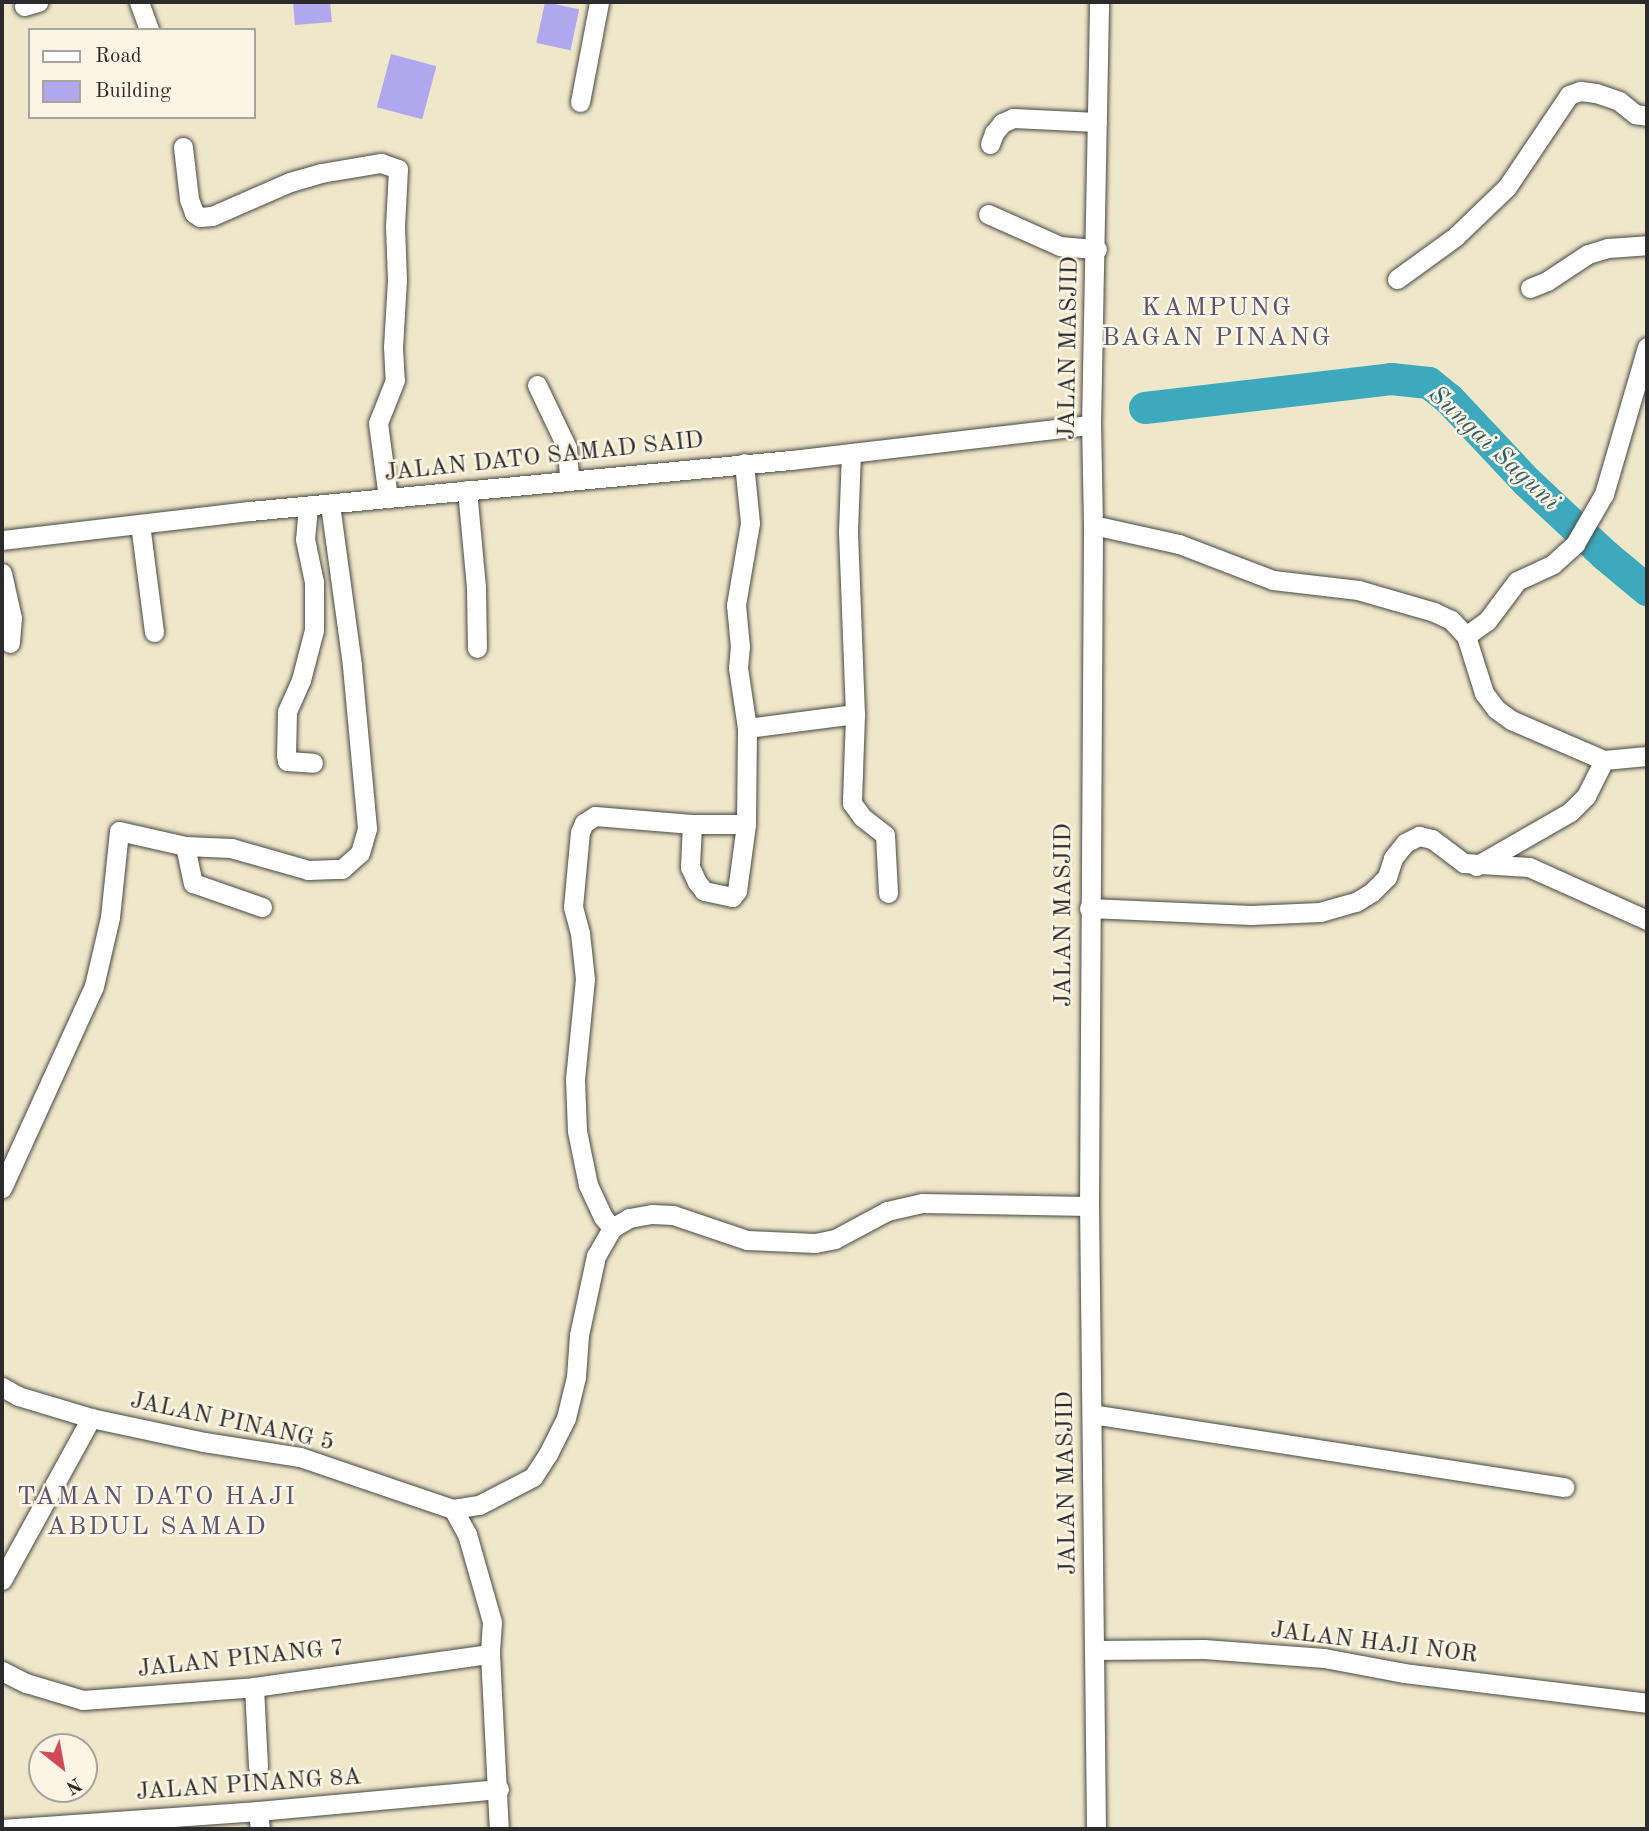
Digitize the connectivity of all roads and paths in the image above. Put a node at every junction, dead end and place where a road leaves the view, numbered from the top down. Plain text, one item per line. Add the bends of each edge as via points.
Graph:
1 (139, 2) edge
2 (599, 2) edge
3 (1099, 2) edge
4 (148, 28) edge
5 (580, 102) dead end
6 (1647, 116) edge
7 (1097, 122) junction
8 (990, 144) dead end
9 (183, 147) dead end
10 (988, 214) dead end
11 (1647, 244) edge
12 (1097, 249) junction
13 (1397, 279) dead end
14 (1530, 288) dead end
15 (1647, 347) edge
16 (537, 385) dead end
17 (1091, 425) junction
18 (851, 453) junction
19 (744, 463) junction
20 (569, 480) junction
21 (467, 490) junction
22 (388, 498) junction
23 (330, 505) junction
24 (308, 506) junction
25 (139, 524) junction
26 (1093, 526) junction
27 (2, 540) edge
28 (2, 573) edge
29 (154, 632) dead end
30 (1466, 636) junction
31 (10, 643) dead end
32 (477, 648) dead end
33 (855, 714) junction
34 (747, 728) junction
35 (1647, 756) edge
36 (1604, 761) junction
37 (313, 763) dead end
38 (692, 824) junction
39 (746, 824) junction
40 (1524, 836) junction
41 (185, 846) junction
42 (1475, 866) junction
43 (1530, 867) junction
44 (888, 893) dead end
45 (262, 906) dead end
46 (1089, 908) junction
47 (1647, 920) edge
48 (2, 1188) edge
49 (1089, 1206) junction
50 (612, 1228) junction
51 (2, 1387) edge
52 (1092, 1414) junction
53 (91, 1418) junction
54 (1563, 1487) dead end
55 (453, 1509) junction
56 (2, 1580) edge
57 (1094, 1650) junction
58 (490, 1654) junction
59 (2, 1671) edge
60 (254, 1687) junction
61 (1647, 1703) edge
62 (258, 1767) dead end
63 (499, 1790) junction
64 (259, 1820) edge
65 (33, 1828) edge
66 (2, 1829) edge
67 (499, 1829) edge
68 (1096, 1829) edge

1 - 4 street
2 - 5 street
3 - 7 street, JALAN MASJID
6 - 13 street via 1596,93 1569,95 1507,187 1455,237
7 - 8 street via 1013,118 1002,123
7 - 12 street, JALAN MASJID
9 - 22 street via 189,199 200,218 321,173 380,163 398,169 395,380 378,423
10 - 12 street via 1060,246
11 - 14 street via 1588,254
12 - 17 street, JALAN MASJID
15 - 30 street via 1604,494 1575,544 1553,564 1517,581 1487,621
16 - 20 street via 568,453
17 - 18 street, JALAN DATO SAMAD SAID
17 - 26 street, JALAN MASJID
18 - 19 street, JALAN DATO SAMAD SAID
18 - 33 street via 848,532
19 - 20 street, JALAN DATO SAMAD SAID
19 - 34 street via 750,523 736,606 738,668
20 - 21 street, JALAN DATO SAMAD SAID
21 - 22 street, JALAN DATO SAMAD SAID
21 - 32 street
22 - 23 street, JALAN DATO SAMAD SAID
23 - 24 street, JALAN DATO SAMAD SAID
23 - 41 street via 352,664 367,828 360,853 342,869 331,872 231,848
24 - 25 street, JALAN DATO SAMAD SAID
24 - 37 street via 305,539 314,582 314,630 287,712 286,755 288,762
25 - 27 street, JALAN DATO SAMAD SAID
25 - 29 street
26 - 30 street via 1179,544 1273,580 1358,590 1415,606 1451,620
26 - 46 street, JALAN MASJID
28 - 31 street via 12,618
30 - 36 street via 1484,692 1496,709
33 - 34 street
33 - 44 street via 852,803 885,835
34 - 39 street
35 - 36 street
36 - 40 street via 1586,796 1570,812
38 - 39 street
38 - 39 street via 690,857 697,882 704,891 732,897 737,891
38 - 50 street via 595,816 580,832 573,906 585,979 575,1079 578,1131 588,1185
40 - 42 street
40 - 43 street
41 - 45 street via 193,883
41 - 48 street via 119,831 110,917 93,986
42 - 43 street
42 - 46 street via 1419,836 1405,843 1393,858 1387,877 1372,892 1356,902 1320,912 1251,915
43 - 47 street
46 - 49 street, JALAN MASJID
49 - 50 street via 922,1203 887,1211 835,1240 815,1243 747,1240 673,1215 629,1218
49 - 52 street, JALAN MASJID
50 - 55 street via 596,1256 579,1335 576,1377 566,1418 548,1454 533,1477 479,1505
51 - 53 street, JALAN PINANG 5
52 - 54 street
52 - 57 street, JALAN MASJID
53 - 55 street, JALAN PINANG 5 via 300,1457
53 - 56 street
55 - 58 street via 467,1534 485,1589 492,1622
57 - 61 street, JALAN HAJI NOR via 1191,1649 1324,1658 1404,1673
57 - 68 street, JALAN MASJID
58 - 60 street, JALAN PINANG 7
58 - 63 street
59 - 60 street, JALAN PINANG 7 via 83,1700
60 - 62 street
63 - 64 street, JALAN PINANG 8A
63 - 67 street
64 - 65 street, JALAN PINANG 8A
65 - 66 street, JALAN PINANG 8A

